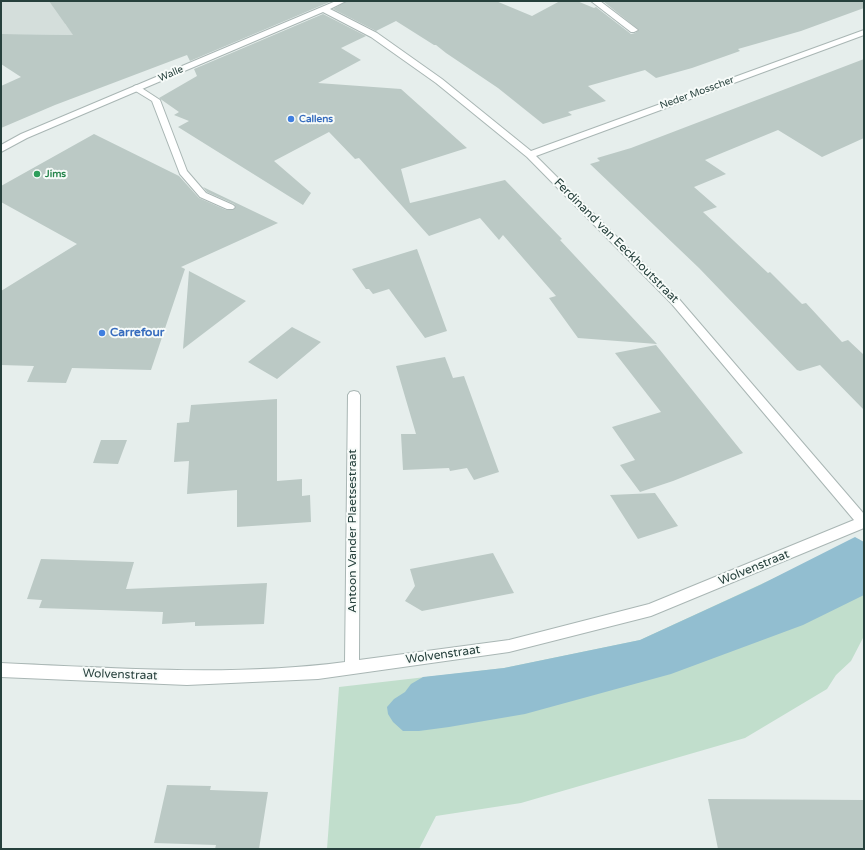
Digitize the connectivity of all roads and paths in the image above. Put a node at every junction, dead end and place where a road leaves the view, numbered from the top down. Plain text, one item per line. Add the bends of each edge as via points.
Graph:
1 (342, 1) edge
2 (595, 1) edge
3 (324, 9) junction
4 (634, 30) dead end
5 (864, 32) edge
6 (137, 88) junction
7 (1, 148) edge
8 (530, 155) junction
9 (230, 207) dead end
10 (354, 395) dead end
11 (864, 522) edge
12 (352, 668) junction
13 (1, 670) edge

1 - 3 street, Walle
2 - 4 street
3 - 6 street, Walle
3 - 8 street, Ferdinand van Eeckhoutstraat via 374,36 439,81
5 - 8 street, Neder Mosscher
6 - 7 street, Walle
6 - 9 street via 156,100 183,172 203,195
8 - 11 street, Ferdinand van Eeckhoutstraat via 675,301
10 - 12 street, Antoon Vander Plaetsestraat
11 - 12 street, Wolvenstraat via 651,610 509,646
12 - 13 street, Wolvenstraat via 187,678

